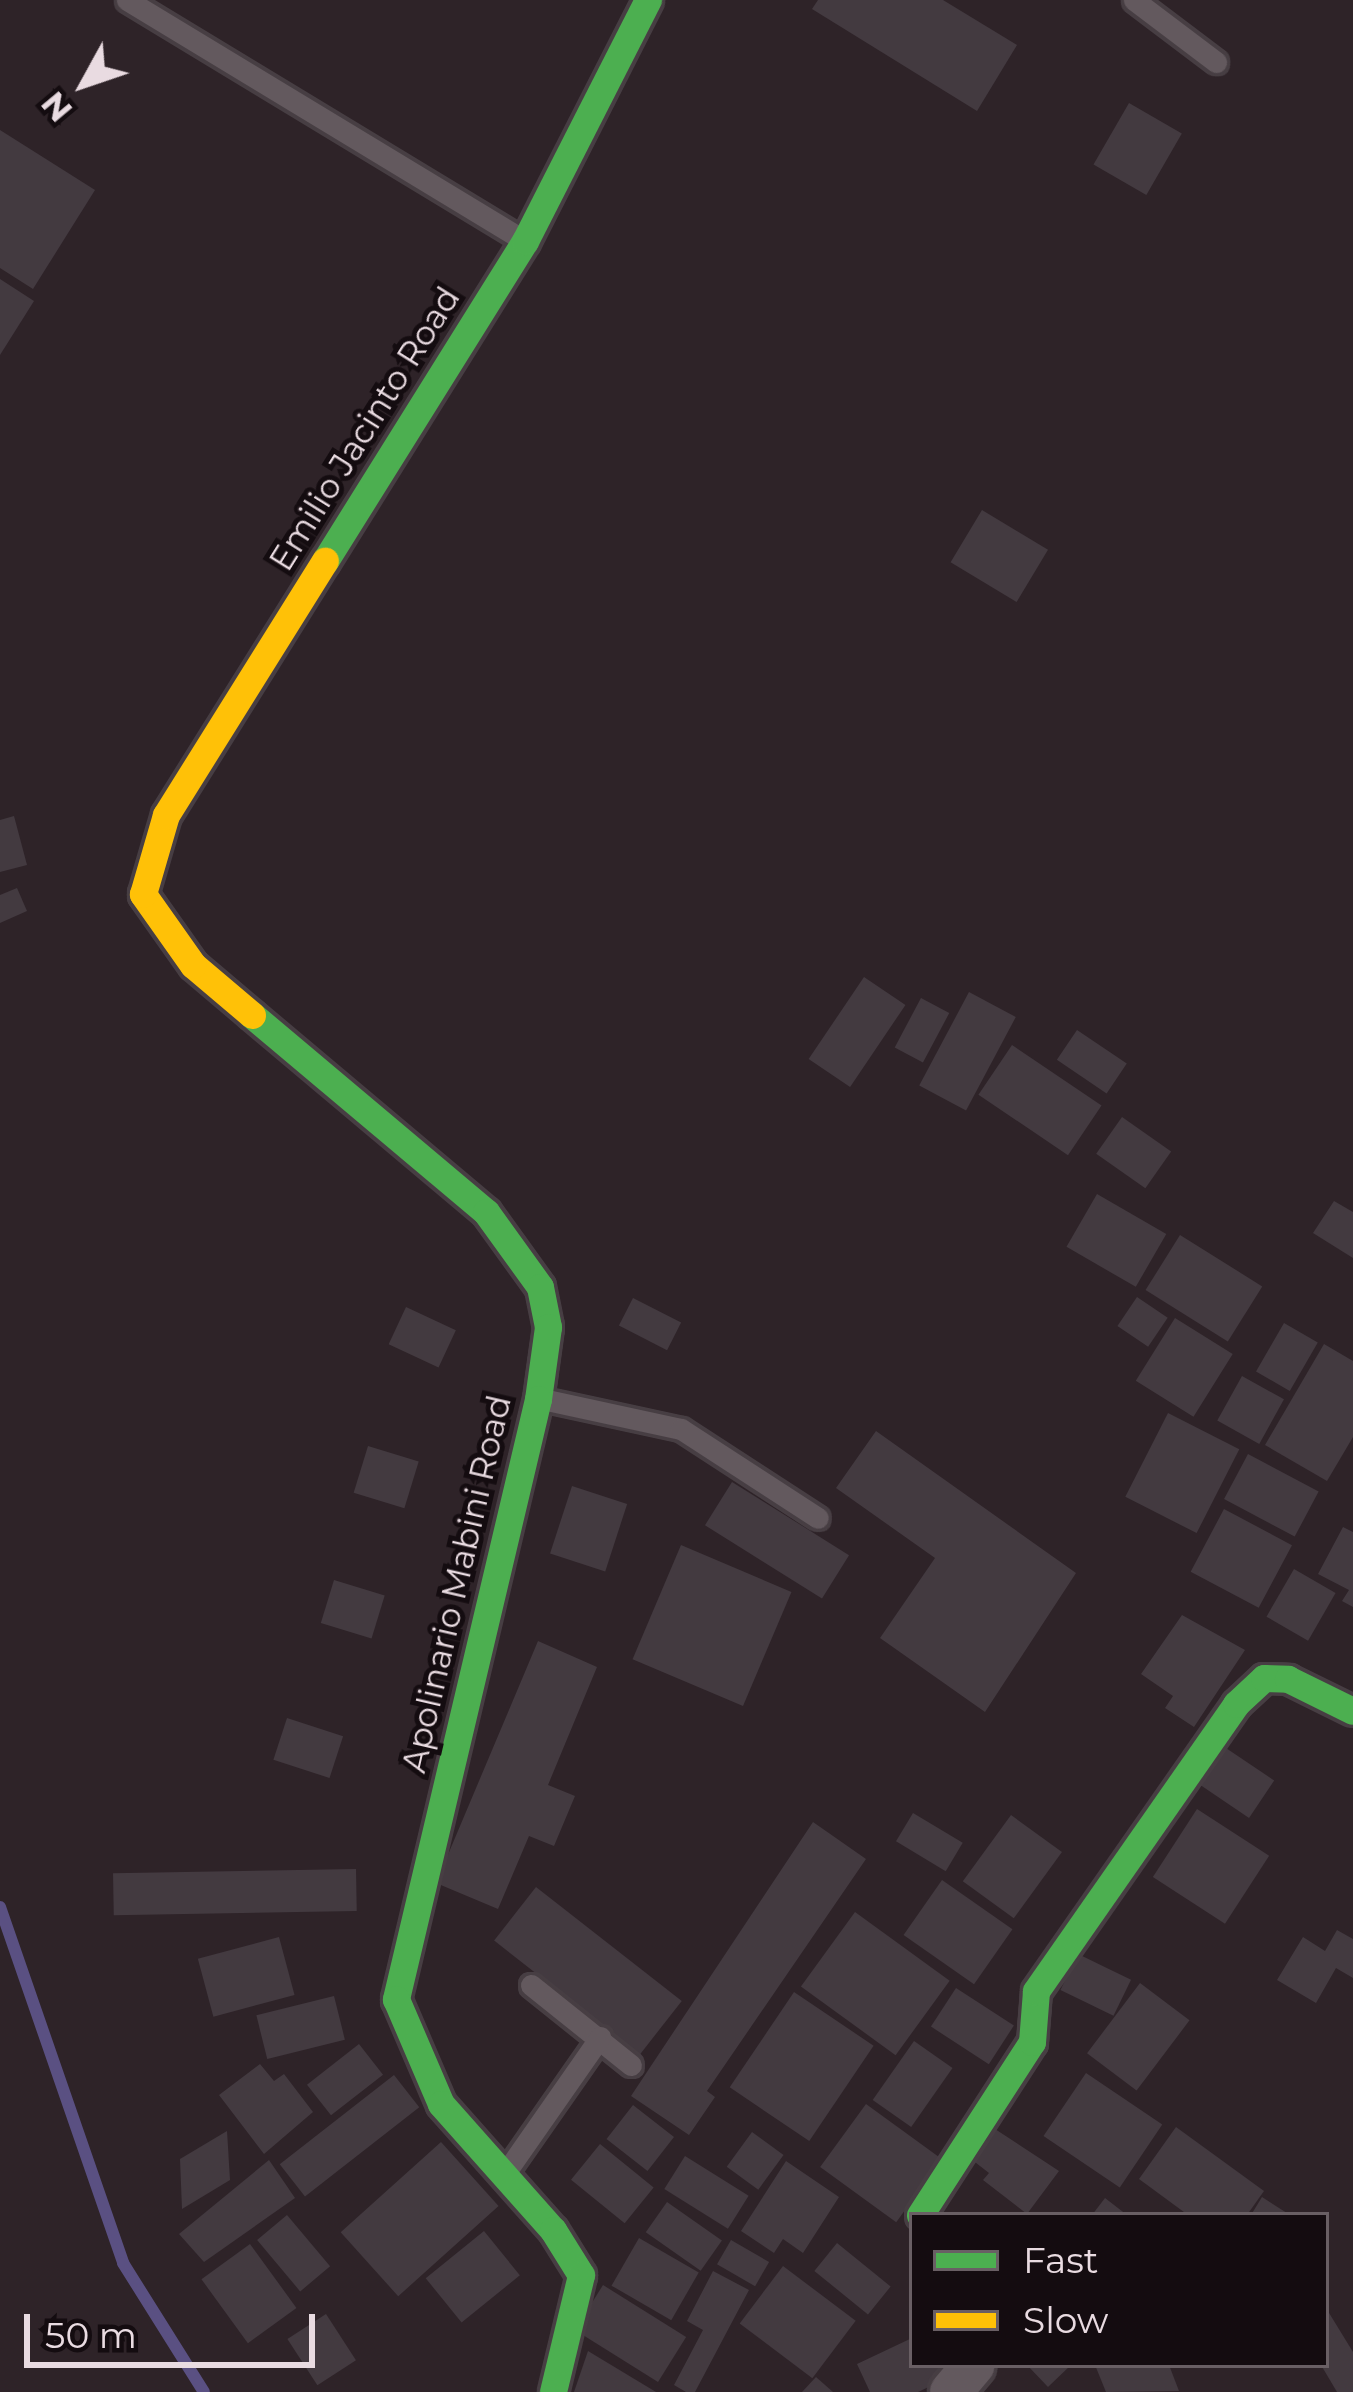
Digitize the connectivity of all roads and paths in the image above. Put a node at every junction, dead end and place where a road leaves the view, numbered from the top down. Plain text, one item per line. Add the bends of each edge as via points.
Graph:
1 (127, 0) edge
2 (648, 0) edge
3 (1134, 0) edge
4 (1216, 62) dead end
5 (525, 241) junction
6 (143, 894) joint
7 (538, 1399) junction
8 (818, 1518) dead end
9 (1353, 1711) edge
10 (531, 1985) dead end
11 (599, 2037) junction
12 (631, 2065) dead end
13 (504, 2174) junction
14 (922, 2212) edge
15 (971, 2368) edge
16 (553, 2392) edge
17 (951, 2392) edge

1 - 5 lane
2 - 5 street, Emilio Jacinto Road
3 - 4 lane
5 - 6 street, Emilio Jacinto Road via 166,815
6 - 7 street, Apolinario Mabini Road via 193,965 486,1212 540,1287 548,1327
7 - 8 lane via 681,1429
7 - 13 street, Apolinario Mabini Road via 396,1999 442,2104
9 - 14 street via 1288,1679 1264,1678 1236,1704 1036,1991 1032,2042
10 - 11 lane
11 - 12 lane
11 - 13 lane
13 - 16 street, Apolinario Mabini Road via 581,2275
15 - 17 street

